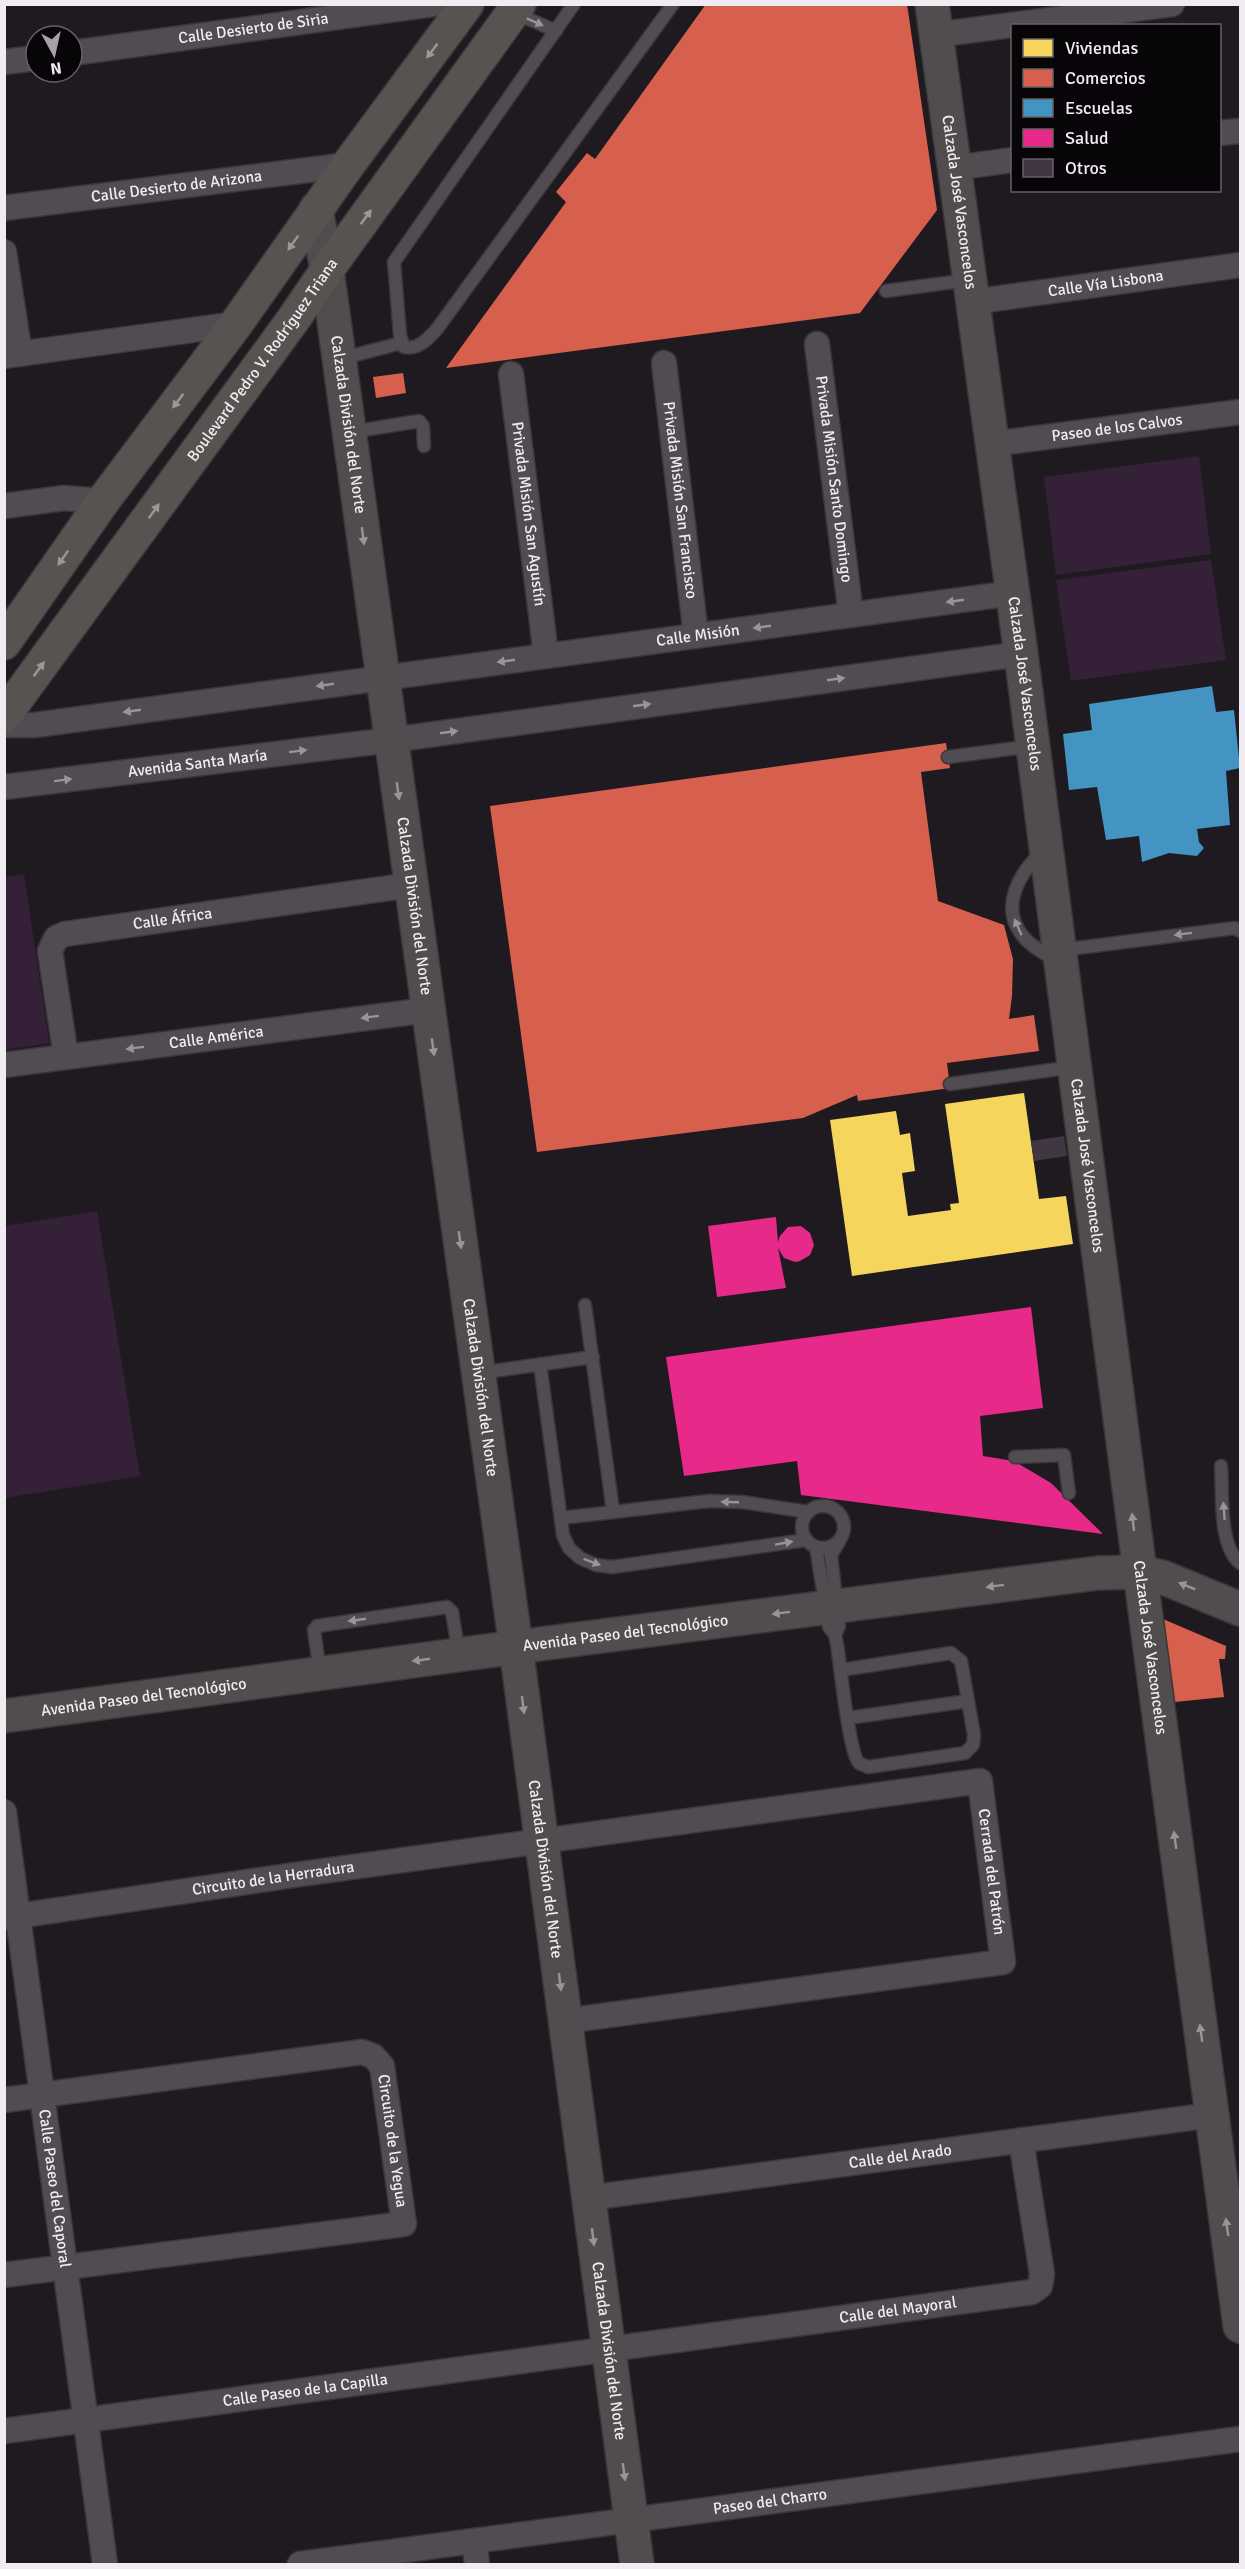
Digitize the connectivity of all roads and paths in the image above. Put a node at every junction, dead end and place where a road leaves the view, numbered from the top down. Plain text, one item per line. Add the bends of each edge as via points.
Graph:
1 (433, 4) edge
2 (467, 4) edge
3 (673, 4) edge
4 (1172, 4) edge
5 (572, 5) edge
6 (509, 7) edge
7 (934, 20) edge
8 (555, 31) junction
9 (84, 51) edge
10 (24, 60) edge
11 (4, 62) edge
12 (1240, 131) edge
13 (1221, 133) edge
14 (1011, 160) edge
15 (348, 165) junction
16 (954, 168) junction
17 (4, 208) edge
18 (316, 209) junction
19 (4, 252) edge
20 (1240, 266) edge
21 (327, 270) junction
22 (886, 291) dead end
23 (971, 291) junction
24 (236, 324) junction
25 (401, 343) junction
26 (817, 344) dead end
27 (12, 355) edge
28 (339, 360) junction
29 (664, 363) dead end
30 (511, 374) dead end
31 (1240, 412) edge
32 (349, 433) junction
33 (992, 444) junction
34 (424, 446) dead end
35 (103, 501) junction
36 (4, 506) edge
37 (1013, 593) junction
38 (851, 615) junction
39 (696, 636) junction
40 (4, 643) edge
41 (1021, 654) junction
42 (546, 655) junction
43 (383, 677) junction
44 (4, 716) edge
45 (4, 725) edge
46 (391, 740) junction
47 (1033, 746) junction
48 (948, 757) dead end
49 (4, 787) edge
50 (411, 885) junction
51 (1240, 931) edge
52 (1060, 957) junction
53 (428, 1010) junction
54 (66, 1057) junction
55 (4, 1065) edge
56 (1075, 1066) junction
57 (950, 1084) dead end
58 (585, 1305) dead end
59 (593, 1357) junction
60 (540, 1364) junction
61 (478, 1373) junction
62 (1015, 1457) dead end
63 (1221, 1466) dead end
64 (1069, 1493) dead end
65 (613, 1511) junction
66 (809, 1512) junction
67 (561, 1518) junction
68 (840, 1541) junction
69 (811, 1543) junction
70 (1240, 1563) edge
71 (1140, 1572) junction
72 (1240, 1609) edge
73 (832, 1616) junction
74 (516, 1647) junction
75 (459, 1655) junction
76 (841, 1670) junction
77 (320, 1674) junction
78 (968, 1701) junction
79 (4, 1716) edge
80 (848, 1718) junction
81 (4, 1812) edge
82 (541, 1841) junction
83 (11, 1917) edge
84 (565, 2021) junction
85 (42, 2095) junction
86 (4, 2100) edge
87 (1212, 2115) junction
88 (1021, 2140) junction
89 (588, 2198) junction
90 (65, 2267) junction
91 (4, 2275) edge
92 (1240, 2326) edge
93 (608, 2349) junction
94 (86, 2420) junction
95 (4, 2431) edge
96 (1240, 2439) edge
97 (631, 2520) junction
98 (475, 2553) edge
99 (105, 2565) edge
100 (300, 2565) edge
101 (637, 2565) edge

1 - 9 street, Calle Desierto de Siria
2 -> 15 main road
3 - 25 lane via 437,329 424,343 408,348
4 - 7 street
5 - 8 lane
6 -> 8 lane
21 -> 6 main road, Boulevard Pedro V. Rodríguez Triana
7 - 16 main road, Calzada José Vasconcelos
8 - 25 lane via 394,262
10 - 11 street
12 - 13 street
14 - 16 street
15 - 17 street, Calle Desierto de Arizona
15 - 18 main road
16 - 23 main road, Calzada José Vasconcelos
18 - 21 main road, Calzada División del Norte
18 -> 24 main road
19 - 27 street
20 - 23 street, Calle Vía Lisbona
21 - 28 main road, Calzada División del Norte
44 -> 21 main road, Boulevard Pedro V. Rodríguez Triana
22 - 23 lane
23 - 33 main road, Calzada José Vasconcelos
24 - 27 street
24 -> 35 main road
25 - 28 lane
26 - 38 street, Privada Misión Santo Domingo
28 - 32 main road, Calzada División del Norte
29 - 39 street, Privada Misión San Francisco
30 - 42 street, Privada Misión San Agustín
31 - 33 street, Paseo de los Calvos
32 - 34 lane via 419,421
32 -> 43 main road, Calzada División del Norte
33 - 37 main road, Calzada José Vasconcelos
35 - 36 street via 64,498
35 -> 40 main road
37 -> 38 street, Calle Misión
37 - 41 main road, Calzada José Vasconcelos
38 -> 39 street, Calle Misión
39 - 42 street, Calle Misión
46 -> 41 street
41 - 47 main road, Calzada José Vasconcelos
42 -> 43 street, Calle Misión
43 -> 45 street
43 - 46 main road, Calzada División del Norte
49 -> 46 street, Avenida Santa María
46 -> 50 main road, Calzada División del Norte
47 - 48 lane
52 -> 47 main road, Calzada José Vasconcelos
50 - 53 main road, Calzada División del Norte
50 - 54 street, Calle África via 56,938 50,951
51 -> 52 lane via 1235,928
52 - 56 main road, Calzada José Vasconcelos
53 -> 54 street, Calle América
53 -> 61 main road, Calzada División del Norte
54 - 55 street, Calle América
56 - 57 lane
71 -> 56 main road, Calzada José Vasconcelos
58 - 59 lane
59 - 60 lane
59 - 65 lane
60 - 61 lane
60 - 67 lane
61 - 74 main road, Calzada División del Norte
62 - 64 lane via 1064,1455
70 -> 63 lane via 1232,1556 1226,1539
66 -> 65 lane via 709,1501
65 - 67 lane
66 - 68 lane via 829,1507 838,1512 844,1521
66 - 69 lane via 802,1530
67 -> 69 lane via 569,1548 596,1565 612,1567
68 - 69 lane via 832,1547
68 - 73 lane via 831,1555
69 - 73 lane
72 -> 71 main road, Avenida Paseo del Tecnológico via 1182,1583
71 -> 73 main road, Avenida Paseo del Tecnológico via 1098,1573
87 -> 71 main road, Calzada José Vasconcelos
73 -> 74 main road, Avenida Paseo del Tecnológico
73 - 76 lane
74 - 75 main road, Avenida Paseo del Tecnológico
74 -> 82 main road, Calzada División del Norte
75 -> 77 main road, Avenida Paseo del Tecnológico
75 -> 77 lane via 451,1609 447,1607 317,1626
76 - 78 lane via 951,1653 961,1661
76 - 80 lane
77 - 79 main road, Avenida Paseo del Tecnológico
78 - 80 lane
78 - 80 lane via 974,1735 973,1745 965,1753 868,1767 859,1763 855,1754
81 - 83 street, Calle Paseo del Caporal
82 - 83 street, Circuito de la Herradura
82 -> 84 main road, Calzada División del Norte
82 - 84 street, Cerrada del Patrón via 980,1781 1003,1962
83 - 85 street, Calle Paseo del Caporal
84 - 89 main road, Calzada División del Norte
85 - 86 street, Circuito de la Yegua
85 - 90 street, Calle Paseo del Caporal
85 - 90 street, Circuito de la Yegua via 362,2052 373,2056 382,2066 401,2201 404,2224
87 - 88 street, Calle del Arado
92 -> 87 main road, Calzada José Vasconcelos
88 - 89 street, Calle del Arado
88 - 93 street, Calle del Mayoral via 1042,2274 1040,2286 1032,2292
89 -> 93 main road, Calzada División del Norte
90 - 91 street
90 - 94 street, Calle Paseo del Caporal
93 - 94 street, Calle Paseo de la Capilla
93 -> 97 main road, Calzada División del Norte
94 - 95 street, Calle Paseo de la Capilla
94 - 99 street, Calle Paseo del Caporal
96 - 97 street, Paseo del Charro
97 - 98 street, Paseo del Charro
97 - 101 main road, Calzada División del Norte
98 - 100 street, Paseo del Charro

